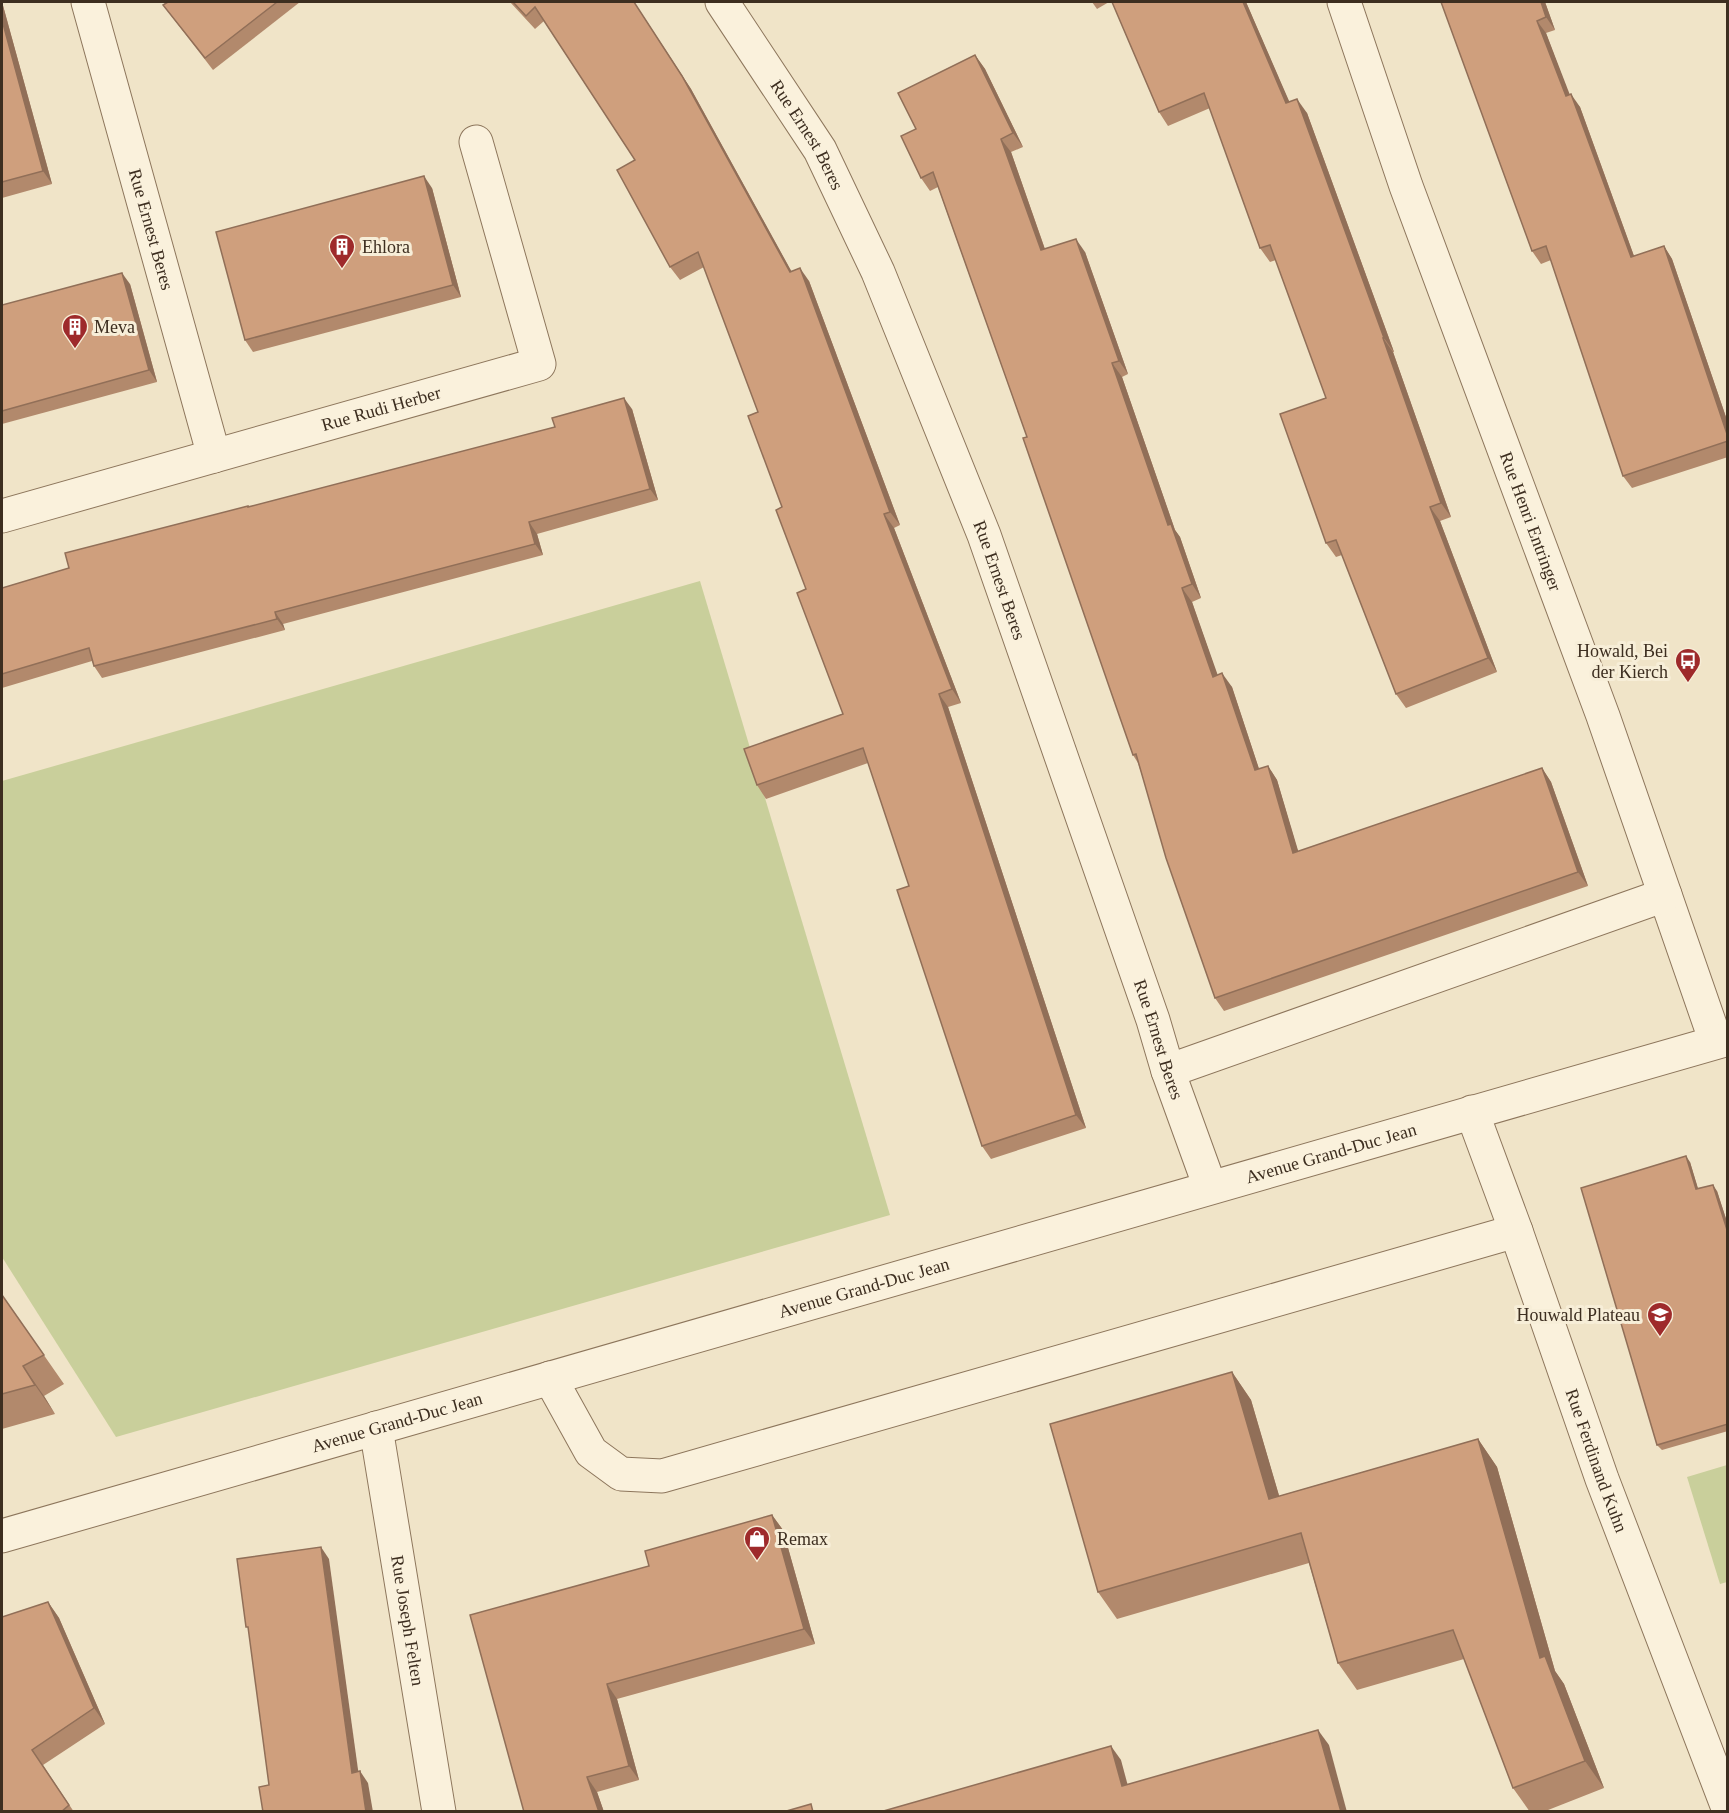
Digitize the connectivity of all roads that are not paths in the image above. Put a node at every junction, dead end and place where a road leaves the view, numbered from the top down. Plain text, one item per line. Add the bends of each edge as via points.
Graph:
1 (88, 2) edge
2 (722, 2) edge
3 (1344, 2) edge
4 (476, 141) dead end
5 (214, 456) junction
6 (2, 516) edge
7 (1665, 895) junction
8 (1722, 1040) edge
9 (1168, 1071) junction
10 (1472, 1112) junction
11 (1210, 1187) junction
12 (1516, 1231) junction
13 (550, 1378) junction
14 (376, 1428) junction
15 (2, 1536) edge
16 (1728, 1808) edge
17 (440, 1812) edge

1 - 5 street, Rue Ernest Beres
2 - 9 street, Rue Ernest Beres via 820,150 878,272 984,535
3 - 7 street, Rue Henri Entringer via 1406,186 1603,716
4 - 5 street, Rue Rudi Herber via 539,364
5 - 6 street, Rue Rudi Herber
7 - 8 street, Rue Henri Entringer
7 - 9 street
8 - 10 street, Avenue Grand-Duc Jean
9 - 11 street, Rue Ernest Beres
10 - 11 street, Avenue Grand-Duc Jean
10 - 12 street, Rue Ferdinand Kuhn
11 - 13 street, Avenue Grand-Duc Jean
12 - 13 street via 662,1476 621,1474 591,1452
12 - 16 street, Rue Ferdinand Kuhn via 1602,1479
13 - 14 street, Avenue Grand-Duc Jean
14 - 15 street, Avenue Grand-Duc Jean
14 - 17 street, Rue Joseph Felten

